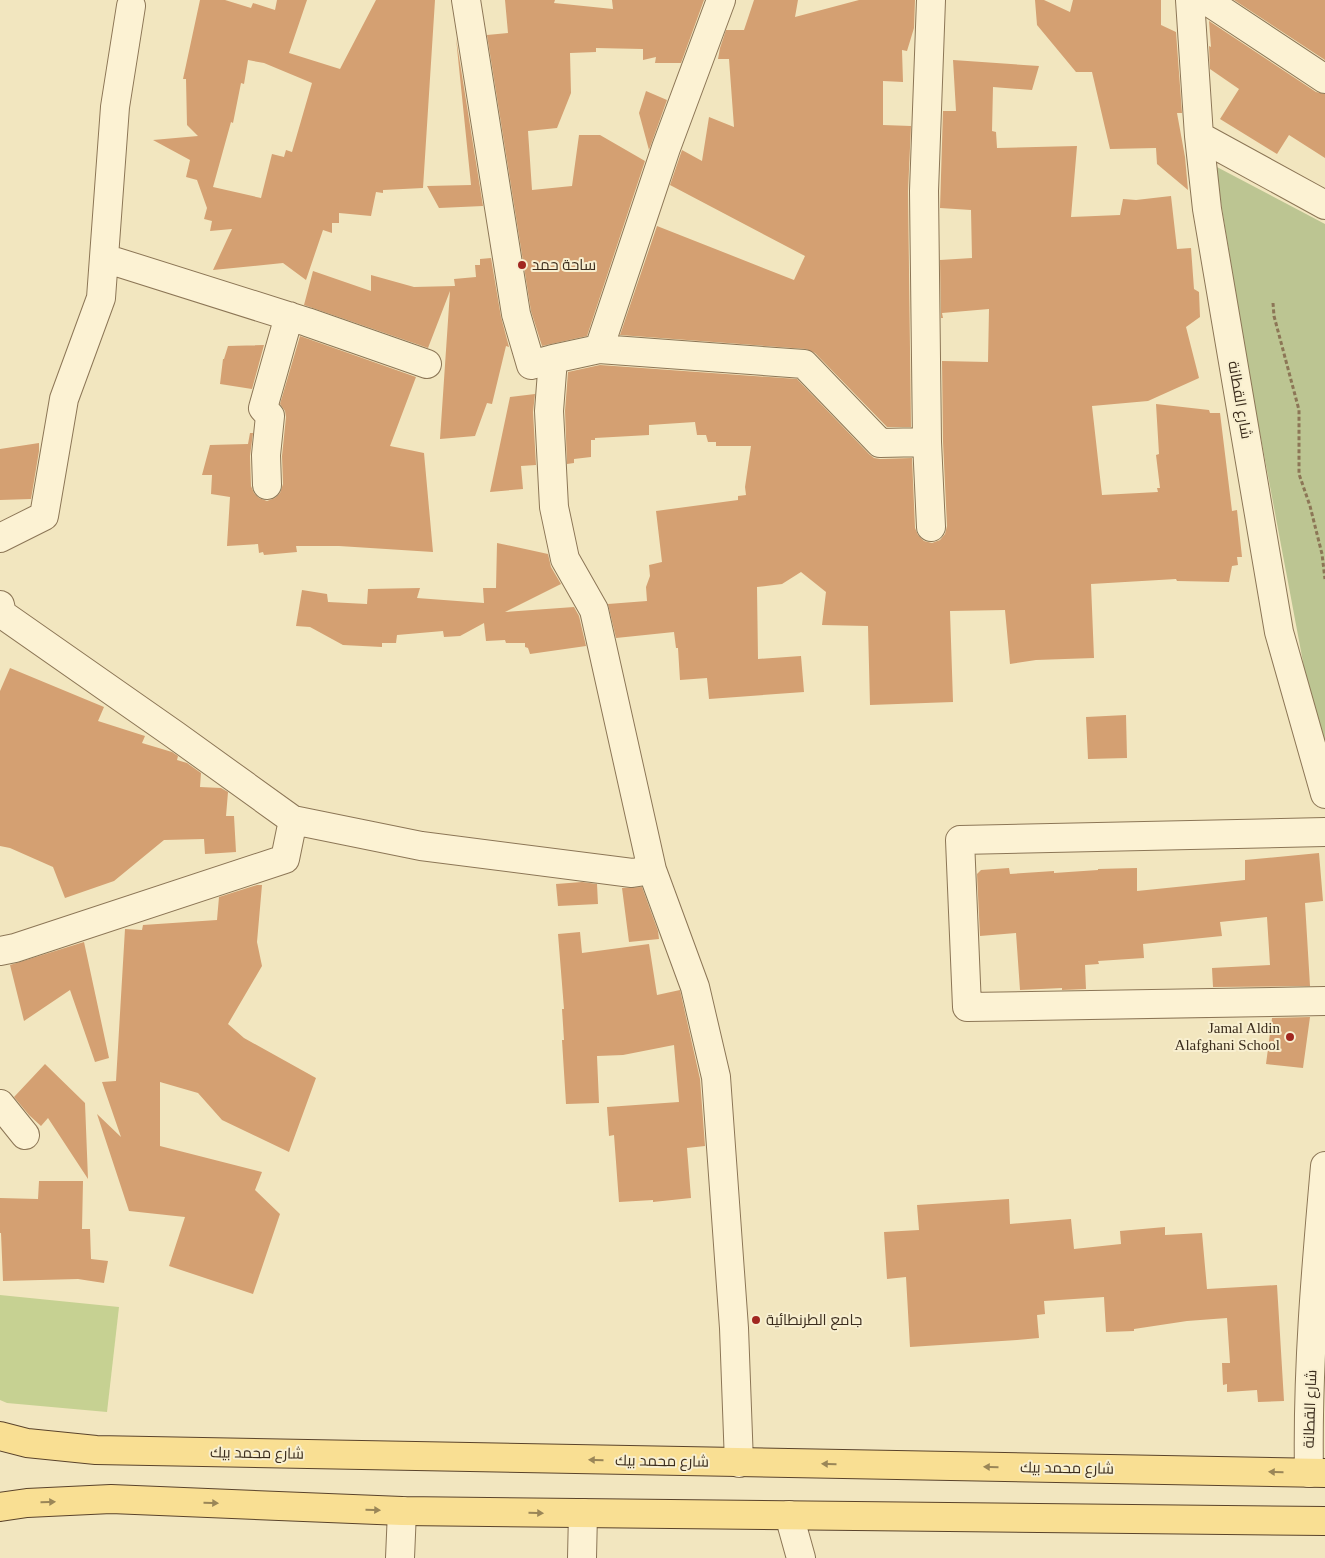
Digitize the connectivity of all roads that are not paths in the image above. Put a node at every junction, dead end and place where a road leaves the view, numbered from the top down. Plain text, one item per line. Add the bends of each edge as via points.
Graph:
1 (466, 0) edge
2 (721, 0) edge
3 (931, 0) edge
4 (1190, 0) edge
5 (1206, 0) edge
6 (131, 6) dead end
7 (1325, 78) edge
8 (1199, 136) junction
9 (1325, 205) edge
10 (104, 258) junction
11 (289, 316) junction
12 (599, 349) junction
13 (553, 359) junction
14 (427, 364) dead end
15 (927, 442) junction
16 (266, 485) dead end
17 (931, 527) dead end
18 (0, 538) edge
19 (0, 613) edge
20 (1325, 794) edge
21 (293, 820) junction
22 (1325, 832) edge
23 (652, 870) junction
24 (0, 951) edge
25 (1325, 1001) edge
26 (0, 1104) edge
27 (25, 1135) dead end
28 (1325, 1166) edge
29 (0, 1436) edge
30 (739, 1463) junction
31 (1317, 1473) edge
32 (0, 1507) edge
33 (402, 1511) junction
34 (583, 1513) junction
35 (788, 1515) junction
36 (1324, 1524) edge
37 (400, 1558) edge
38 (582, 1558) edge
39 (801, 1558) edge

1 - 13 street via 516,314 532,365
2 - 12 street via 666,148
3 - 15 street via 924,191
4 - 8 street, شارع القطانة
5 - 7 street
6 - 10 street via 115,107
8 - 9 street
8 - 20 street, شارع القطانة via 1207,209 1279,632
10 - 11 street
10 - 18 street via 101,298 64,399 44,516
11 - 14 street
11 - 16 street via 263,408 270,416
12 - 13 street
12 - 15 street via 804,364 880,443
13 - 23 street via 549,411 554,507 565,559 594,610
15 - 17 street
19 - 21 street
21 - 23 street via 421,846 632,873
21 - 24 street via 285,860
22 - 25 street via 960,840 967,1007
23 - 30 street via 695,987 716,1077 734,1328
26 - 27 street
28 - 31 street, شارع القطانة via 1308,1418
30 -> 29 main road, شارع محمد بيك via 96,1450 27,1444
31 -> 30 main road, شارع محمد بيك
32 -> 33 main road via 111,1499
33 -> 34 main road
33 - 37 street
34 - 35 main road
34 - 38 street
35 - 36 main road
35 - 39 street

